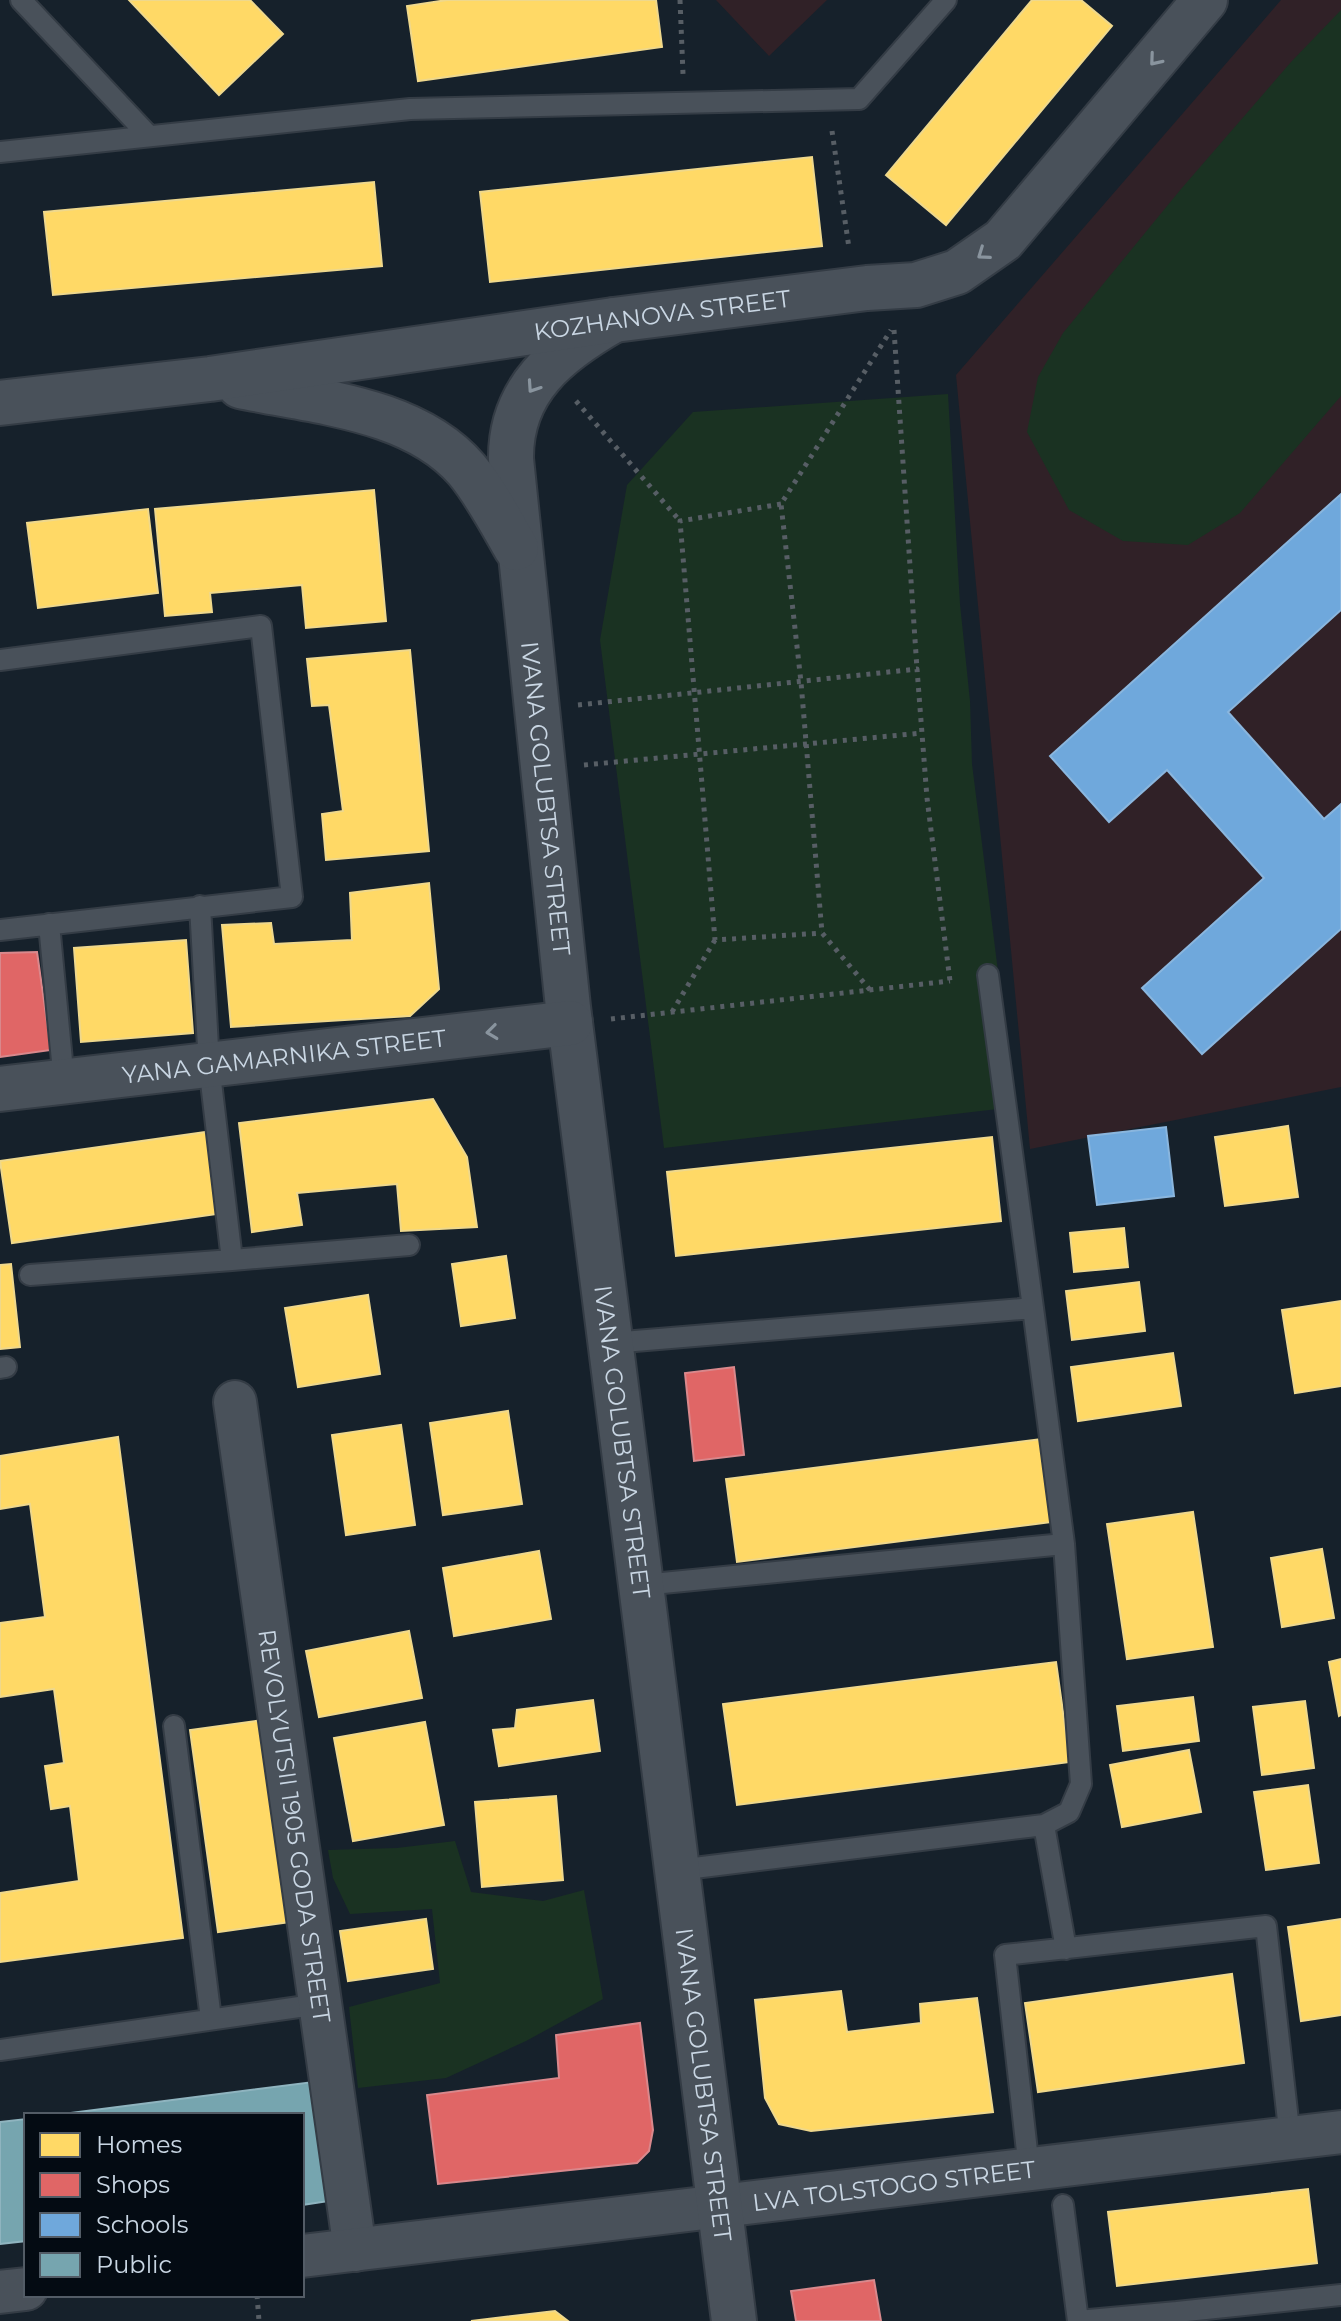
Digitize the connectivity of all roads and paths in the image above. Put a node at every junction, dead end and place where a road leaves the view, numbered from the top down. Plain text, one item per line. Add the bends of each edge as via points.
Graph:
1 (21, 0) edge
2 (680, 0) edge
3 (946, 0) edge
4 (1205, 0) edge
5 (828, 99) junction
6 (685, 103) junction
7 (149, 136) junction
8 (0, 152) edge
9 (850, 254) dead end
10 (614, 320) junction
11 (210, 379) junction
12 (575, 400) dead end
13 (0, 403) edge
14 (781, 504) junction
15 (680, 521) junction
16 (523, 560) junction
17 (0, 660) edge
18 (917, 669) junction
19 (801, 682) junction
20 (695, 694) junction
21 (577, 705) dead end
22 (922, 733) junction
23 (806, 745) junction
24 (700, 756) junction
25 (569, 767) dead end
26 (200, 906) junction
27 (49, 924) junction
28 (0, 930) edge
29 (822, 933) junction
30 (715, 940) junction
31 (988, 975) joint
32 (950, 981) junction
33 (870, 990) junction
34 (672, 1012) junction
35 (570, 1023) junction
36 (209, 1065) junction
37 (64, 1082) junction
38 (0, 1089) edge
39 (409, 1245) dead end
40 (232, 1260) junction
41 (30, 1275) dead end
42 (1033, 1308) junction
43 (611, 1343) junction
44 (235, 1402) dead end
45 (1064, 1544) junction
46 (642, 1585) junction
47 (174, 1726) dead end
48 (1044, 1825) junction
49 (678, 1870) junction
50 (1066, 1949) junction
51 (320, 2004) junction
52 (211, 2019) junction
53 (0, 2050) edge
54 (1341, 2132) edge
55 (1290, 2138) junction
56 (1029, 2169) junction
57 (1063, 2205) dead end
58 (722, 2206) junction
59 (355, 2250) junction
60 (304, 2256) edge
61 (24, 2289) edge
62 (0, 2292) edge
63 (1341, 2295) edge
64 (257, 2297) edge
65 (1178, 2317) edge
66 (259, 2321) edge
67 (734, 2321) edge

1 - 7 lane
2 - 6 path
3 - 5 lane via 859,99
4 -> 10 street, KOZHANOVA STREET via 1003,240 957,272 916,285
5 - 6 lane
5 - 9 path
6 - 7 lane via 410,109
7 - 8 lane
10 - 11 street, KOZHANOVA STREET
10 -> 16 street, IVANA GOLUBTSA STREET via 569,349 539,377 513,425 511,459
11 - 13 street, KOZHANOVA STREET
11 - 16 street via 389,417 420,433 467,471
12 - 15 path
14 - 15 path
14 - 18 path via 894,326
14 - 19 path
15 - 20 path
16 - 35 street, IVANA GOLUBTSA STREET
17 - 26 lane via 261,626 292,897
18 - 19 path
18 - 22 path
19 - 20 path
19 - 23 path
20 - 21 path
20 - 24 path
22 - 23 path
22 - 32 path
23 - 24 path
23 - 29 path
24 - 25 path
24 - 30 path
26 - 27 lane
26 - 36 lane
27 - 28 lane
27 - 37 lane
29 - 30 path
29 - 33 path
30 - 34 path
31 - 32 path
31 - 42 lane
32 - 33 path
33 - 34 path
34 - 35 path
35 -> 36 street, YANA GAMARNIKA STREET
35 - 43 street, IVANA GOLUBTSA STREET
36 - 37 street, YANA GAMARNIKA STREET
36 - 40 lane
37 - 38 street, YANA GAMARNIKA STREET
39 - 40 lane
40 - 41 lane
42 - 43 lane
42 - 45 lane
43 - 46 street, IVANA GOLUBTSA STREET
44 - 51 street, REVOLYUTSII 1905 GODA STREET
45 - 46 lane
45 - 48 lane via 1081,1784 1069,1812
46 - 49 street, IVANA GOLUBTSA STREET
47 - 52 lane
48 - 49 lane
48 - 50 lane
49 - 58 street, IVANA GOLUBTSA STREET
50 - 55 lane via 1266,1926
50 - 56 lane via 1005,1955
51 - 52 lane
51 - 59 street, REVOLYUTSII 1905 GODA STREET
52 - 53 lane
54 - 55 street, LVA TOLSTOGO STREET
55 - 56 street, LVA TOLSTOGO STREET
56 - 58 street, LVA TOLSTOGO STREET
57 - 65 lane via 1078,2321
58 - 59 street, LVA TOLSTOGO STREET
58 - 67 street, IVANA GOLUBTSA STREET
59 - 60 street, LVA TOLSTOGO STREET
61 - 62 street
63 - 65 lane
64 - 66 path

